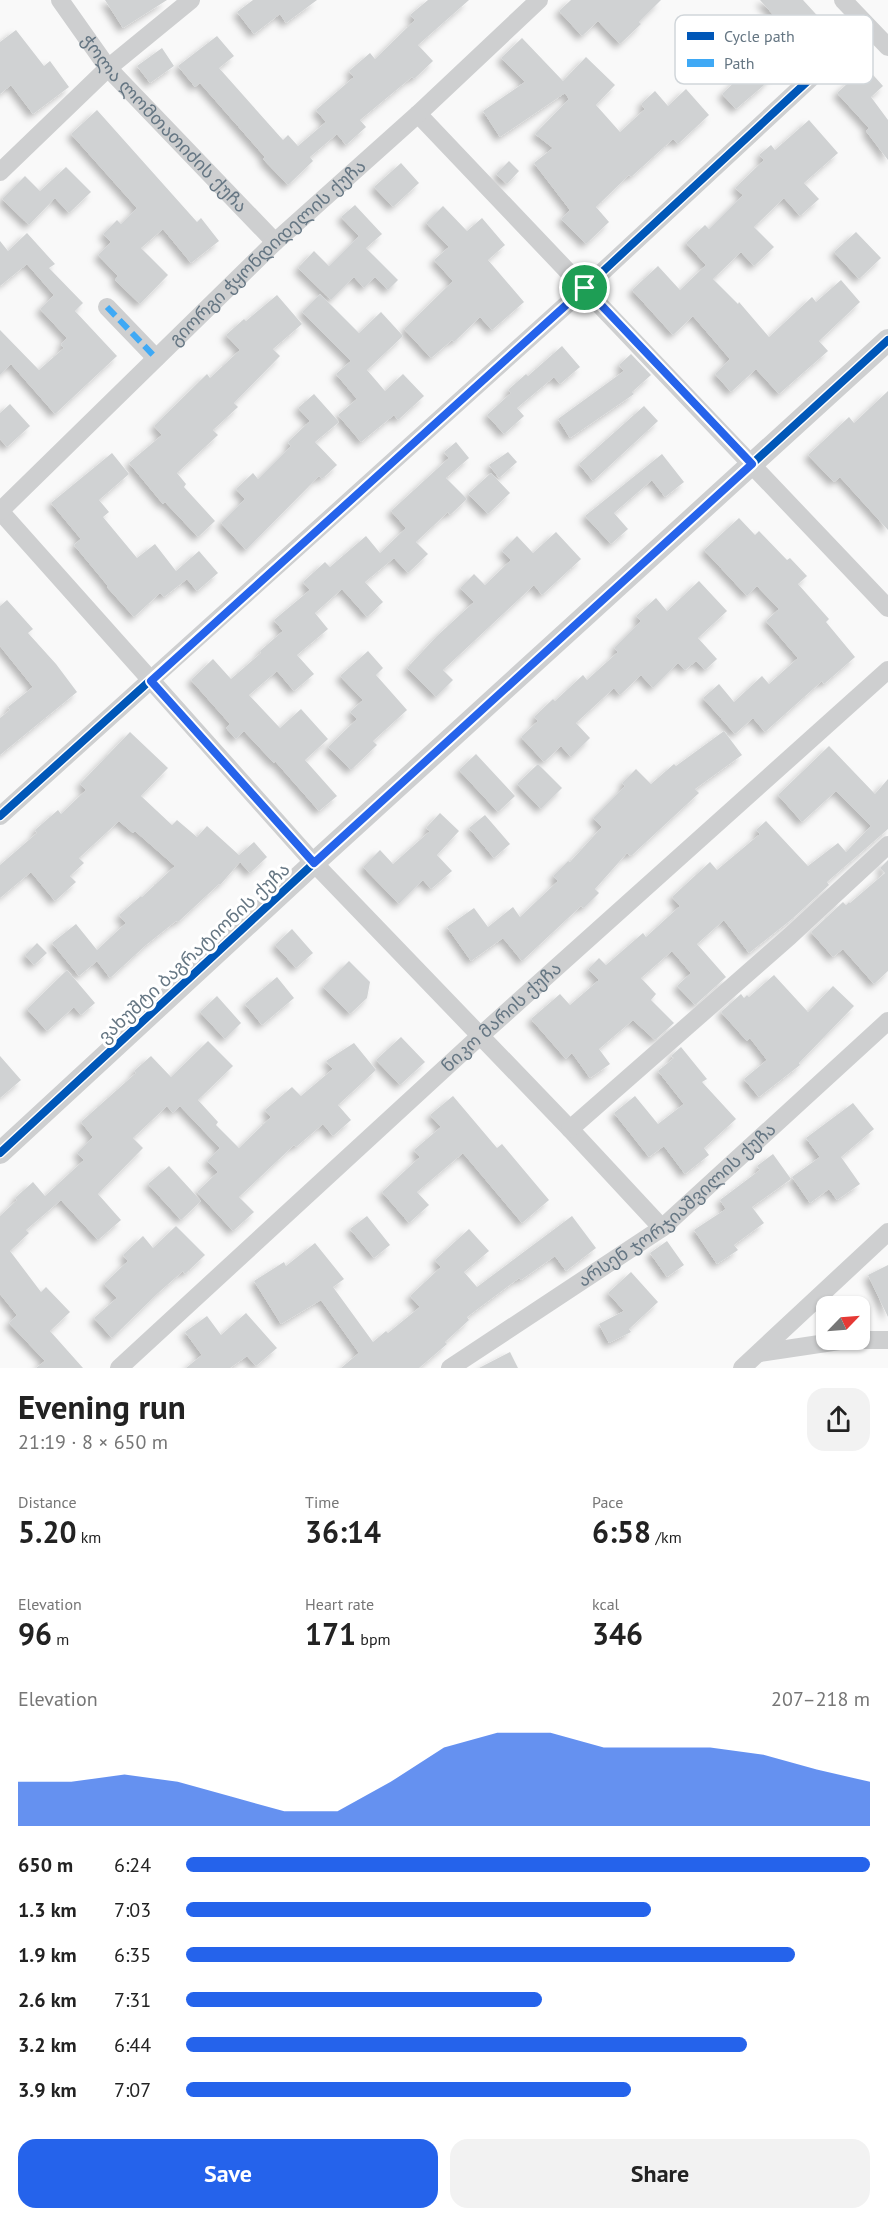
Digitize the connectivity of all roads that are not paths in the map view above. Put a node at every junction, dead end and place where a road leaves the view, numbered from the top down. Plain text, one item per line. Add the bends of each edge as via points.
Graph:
1 (60, 0) edge
2 (191, 0) edge
3 (539, 0) edge
4 (843, 0) edge
5 (857, 15) edge
6 (873, 32) edge
7 (888, 47) edge
8 (108, 68) junction
9 (805, 84) edge
10 (418, 114) junction
11 (0, 172) edge
12 (275, 242) junction
13 (585, 288) junction
14 (107, 308) dead end
15 (888, 340) edge
16 (156, 358) junction
17 (752, 464) junction
18 (0, 511) edge
19 (888, 608) edge
20 (888, 670) edge
21 (151, 681) junction
22 (0, 816) edge
23 (888, 845) edge
24 (314, 863) junction
25 (888, 1021) edge
26 (480, 1036) junction
27 (570, 1129) junction
28 (0, 1153) edge
29 (662, 1228) junction
30 (888, 1232) edge
31 (888, 1340) edge
32 (760, 1353) junction
33 (118, 1368) edge
34 (450, 1368) edge
35 (742, 1368) edge

1 - 8 street, ჭოლა ლომთათიძის ქუჩა
2 - 8 street
3 - 10 street, გიორგი ჭყონდიდელის ქუჩა
4 - 5 street
6 - 7 street
8 - 11 street
8 - 12 street, ჭოლა ლომთათიძის ქუჩა
9 - 13 street
10 - 12 street, გიორგი ჭყონდიდელის ქუჩა
10 - 13 street
12 - 16 street, გიორგი ჭყონდიდელის ქუჩა
13 - 17 street
13 - 21 street
14 - 16 street
15 - 17 street, ვახუშტი ბაგრატიონის ქუჩა
16 - 18 street, გიორგი ჭყონდიდელის ქუჩა
17 - 19 street
17 - 24 street, ვახუშტი ბაგრატიონის ქუჩა
18 - 21 street
20 - 26 street, ნიკო მარის ქუჩა
21 - 22 street
21 - 24 street
23 - 27 street
24 - 26 street
24 - 28 street, ვახუშტი ბაგრატიონის ქუჩა
25 - 29 street, არსენ ჯორჯიაშვილის ქუჩა
26 - 27 street
26 - 33 street, ნიკო მარის ქუჩა
27 - 29 street
29 - 34 street, არსენ ჯორჯიაშვილის ქუჩა
30 - 32 street
31 - 32 street via 846,1340
32 - 35 street

